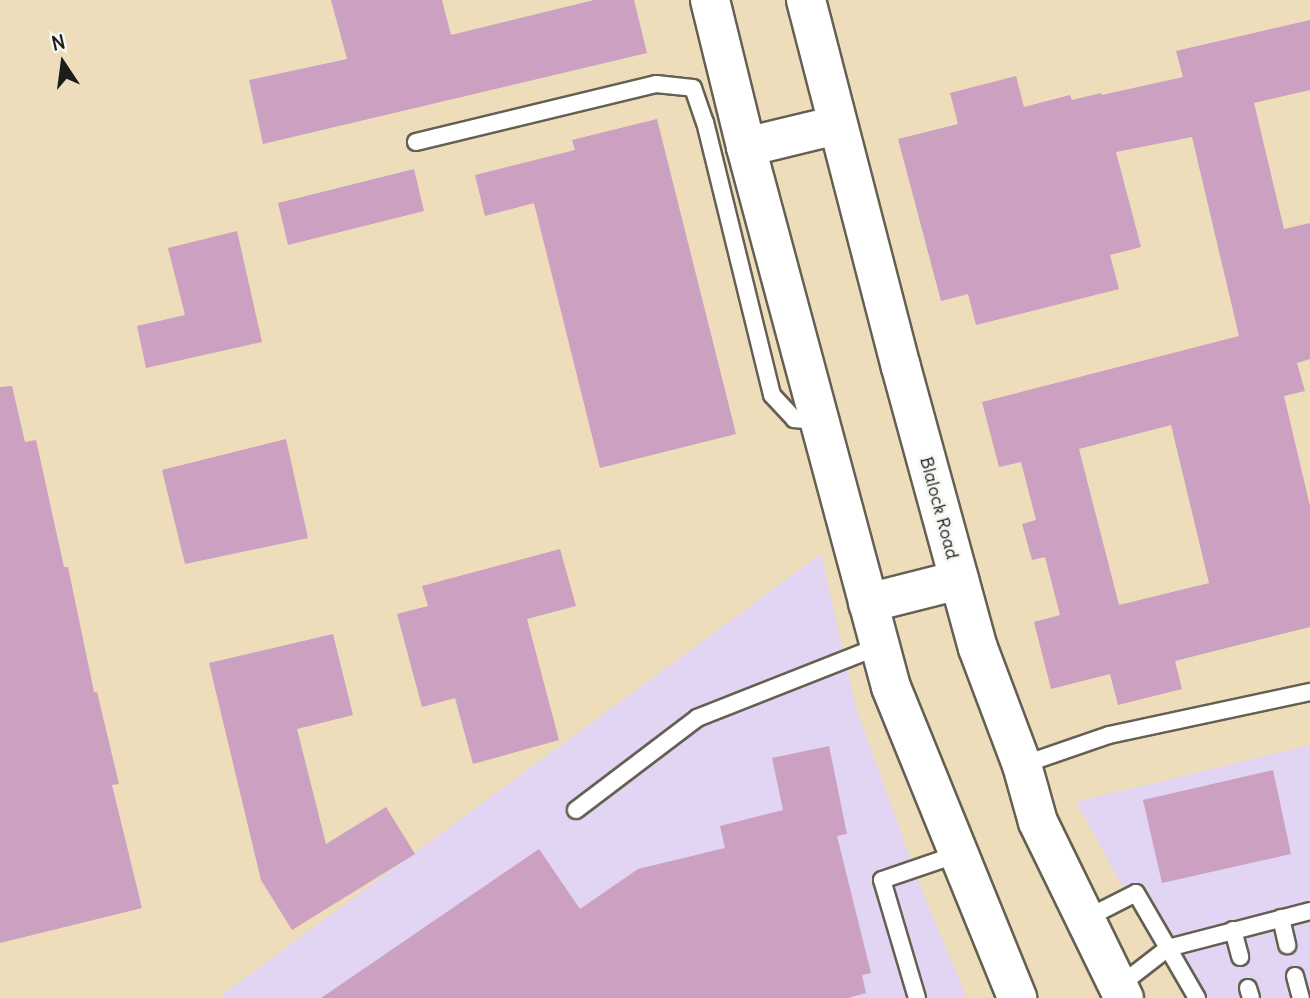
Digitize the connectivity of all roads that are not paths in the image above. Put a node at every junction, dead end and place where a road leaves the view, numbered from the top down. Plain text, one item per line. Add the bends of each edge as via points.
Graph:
1 (710, 0) edge
2 (806, 0) edge
3 (837, 125) junction
4 (416, 142) dead end
5 (730, 151) junction
6 (959, 580) junction
7 (868, 603) junction
8 (880, 646) junction
9 (1310, 692) edge
10 (1022, 765) junction
11 (576, 810) dead end
12 (958, 854) junction
13 (1310, 911) edge
14 (1281, 918) junction
15 (1084, 919) junction
16 (1233, 930) junction
17 (1287, 945) dead end
18 (1168, 948) junction
19 (1240, 957) dead end
20 (1295, 976) dead end
21 (1121, 992) edge
22 (1008, 996) edge
23 (1310, 996) edge
24 (917, 998) edge
25 (1197, 998) edge
26 (1302, 998) edge

1 - 5 main road
2 - 3 main road, Blalock Road
3 - 5 main road
3 - 6 main road, Blalock Road
4 - 5 lane via 656,84 693,88
5 - 7 main road via 819,421
6 - 7 main road
6 - 10 main road, Blalock Road via 978,648
7 - 8 main road
8 - 11 lane via 697,718
8 - 12 main road via 891,687
9 - 10 lane via 1109,735
10 - 15 main road, Blalock Road via 1038,822
12 - 22 main road
12 - 24 lane via 882,880
13 - 14 lane
14 - 16 lane
14 - 17 lane
15 - 18 lane via 1136,893
15 - 21 main road, Blalock Road
16 - 18 lane
16 - 19 lane
18 - 21 lane
18 - 25 lane
20 - 26 lane
23 - 26 lane

